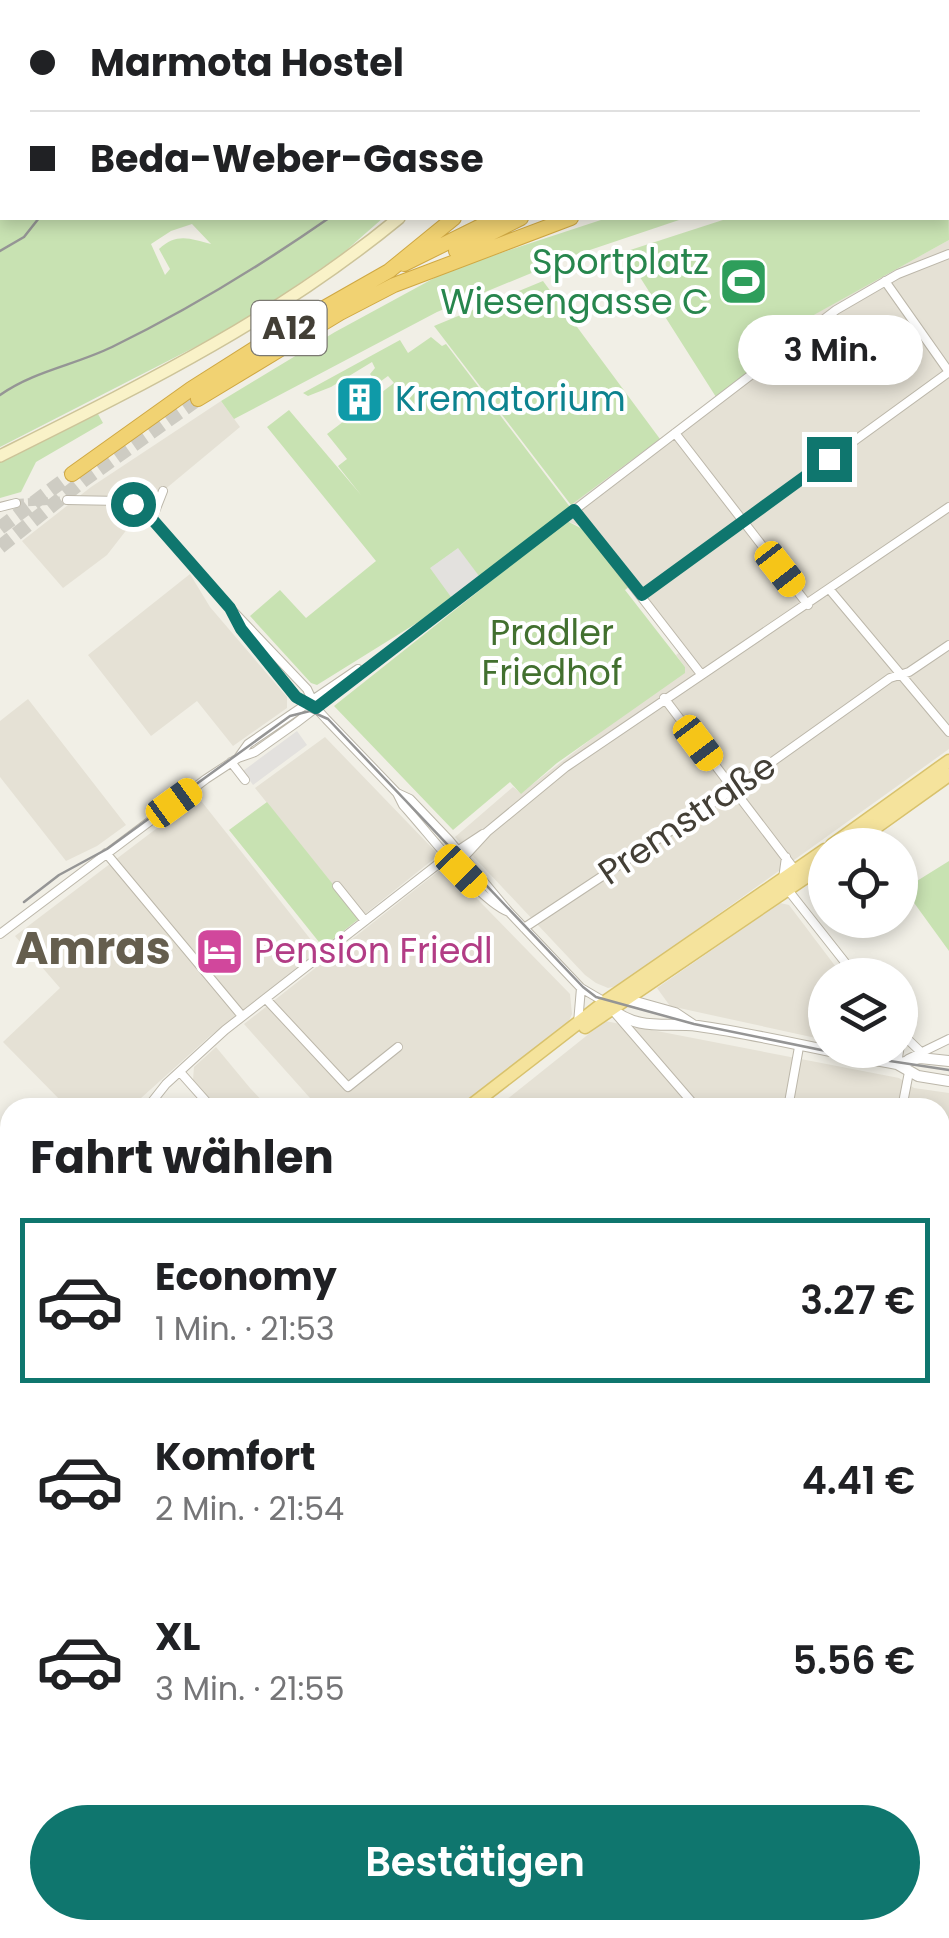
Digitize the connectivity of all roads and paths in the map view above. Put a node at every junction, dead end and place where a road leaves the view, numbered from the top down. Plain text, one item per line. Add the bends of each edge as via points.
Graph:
1 (396, 220) edge
2 (452, 220) edge
3 (493, 220) edge
4 (517, 220) edge
5 (565, 220) edge
6 (949, 254) edge
7 (391, 278) junction
8 (885, 280) junction
9 (949, 372) edge
10 (198, 399) tunnel mouth
11 (675, 433) junction
12 (0, 456) edge
13 (72, 474) tunnel mouth
14 (163, 491) dead end
15 (67, 500) tunnel mouth
16 (16, 503) tunnel mouth
17 (0, 507) edge
18 (949, 507) edge
19 (574, 510) junction
20 (152, 519) junction
21 (742, 522) junction
22 (830, 590) junction
23 (642, 595) junction
24 (808, 604) junction
25 (949, 645) edge
26 (701, 674) junction
27 (901, 674) junction
28 (664, 698) junction
29 (311, 703) junction
30 (949, 732) edge
31 (234, 760) junction
32 (949, 761) edge
33 (949, 775) edge
34 (245, 780) dead end
35 (734, 789) junction
36 (856, 828) edge
37 (875, 828) edge
38 (106, 854) junction
39 (457, 854) junction
40 (786, 857) junction
41 (808, 862) edge
42 (796, 870) junction
43 (808, 873) edge
44 (786, 884) junction
45 (337, 886) dead end
46 (509, 912) junction
47 (365, 922) junction
48 (524, 928) junction
49 (0, 934) edge
50 (842, 958) edge
51 (648, 986) junction
52 (581, 988) junction
53 (266, 999) junction
54 (628, 1000) junction
55 (606, 1001) junction
56 (654, 1007) junction
57 (242, 1016) junction
58 (578, 1023) junction
59 (694, 1026) junction
60 (949, 1039) edge
61 (398, 1047) dead end
62 (799, 1047) junction
63 (808, 1049) edge
64 (920, 1052) joint
65 (931, 1058) junction
66 (918, 1061) edge
67 (949, 1061) edge
68 (904, 1068) edge
69 (912, 1068) edge
70 (180, 1072) junction
71 (949, 1081) edge
72 (156, 1098) edge
73 (203, 1098) edge
74 (481, 1098) edge
75 (493, 1098) edge
76 (688, 1098) edge
77 (790, 1098) edge
78 (902, 1098) edge

1 - 12 main road via 243,330
2 - 7 highway, A12
3 - 7 highway
4 - 7 highway
5 - 7 highway, A12
6 - 8 street
7 - 10 highway, A12
7 - 13 highway, A12 via 273,337
8 - 9 street
8 - 11 street
9 - 21 street
11 - 19 street
11 - 21 street
14 - 20 street
15 - 20 street via 121,501
16 - 17 street
18 - 22 street
19 - 23 street
19 - 29 street
20 - 29 street via 307,689
21 - 23 street
21 - 24 street
22 - 24 street
22 - 27 street
23 - 26 street
24 - 26 street
25 - 27 street, Premstraße
26 - 28 street
27 - 30 street
27 - 35 street, Premstraße
28 - 35 street
28 - 39 street
29 - 31 street
29 - 39 street
31 - 34 street
31 - 38 street
32 - 36 main road
33 - 37 main road
35 - 40 street
35 - 48 street, Premstraße
38 - 49 street
38 - 57 street
39 - 46 street
39 - 46 street via 496,907
39 - 47 street
40 - 42 street
40 - 44 street
41 - 42 main road
42 - 44 main road
43 - 44 main road
44 - 50 street
44 - 51 main road
44 - 55 main road
45 - 47 street
46 - 48 street
47 - 53 street
48 - 52 street
51 - 54 main road
51 - 56 street
52 - 55 street
52 - 58 street
53 - 57 street
53 - 61 street via 348,1087
54 - 55 main road
54 - 56 street
55 - 58 main road
55 - 59 street via 626,1019
55 - 75 main road via 576,1034
55 - 76 street
56 - 59 street
57 - 70 street
58 - 74 main road
59 - 62 street
60 - 64 street
62 - 63 street
62 - 77 street
64 - 65 street
65 - 66 street
65 - 67 street
68 - 78 street
69 - 71 street
70 - 72 street
70 - 73 street

